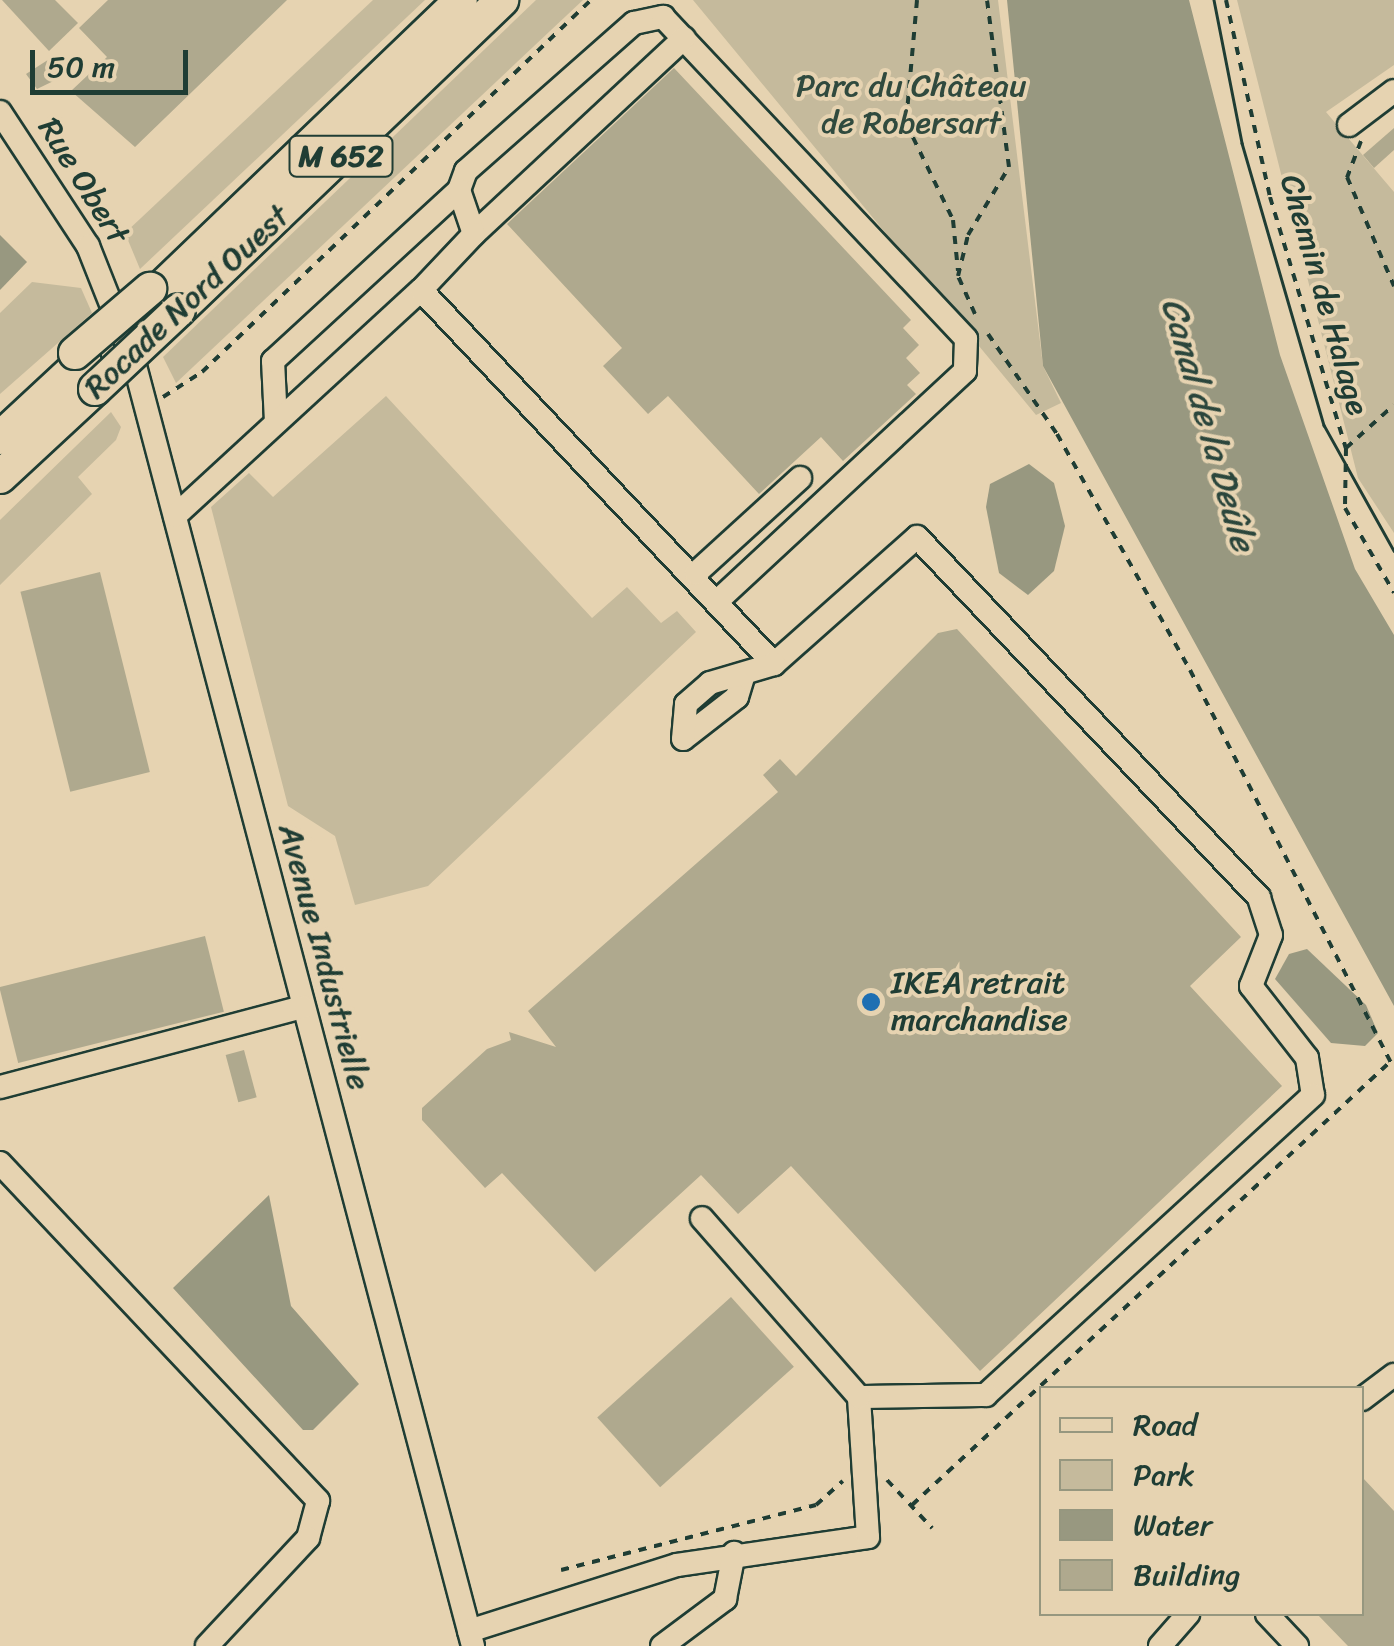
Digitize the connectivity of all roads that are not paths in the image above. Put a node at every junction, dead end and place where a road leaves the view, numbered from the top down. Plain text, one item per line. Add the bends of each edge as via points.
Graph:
1 (460, 0) edge
2 (502, 0) edge
3 (684, 38) junction
4 (1394, 91) edge
5 (0, 112) edge
6 (1349, 126) road end
7 (459, 190) junction
8 (474, 234) junction
9 (107, 286) joint
10 (421, 290) junction
11 (163, 296) junction
12 (85, 367) junction
13 (0, 417) edge
14 (276, 422) junction
15 (0, 438) edge
16 (0, 478) edge
17 (800, 478) dead end
18 (175, 516) junction
19 (696, 573) junction
20 (720, 599) junction
21 (774, 664) junction
22 (744, 674) dead end
23 (303, 1007) junction
24 (0, 1087) edge
25 (0, 1163) edge
26 (702, 1218) dead end
27 (1394, 1374) edge
28 (859, 1397) junction
29 (1364, 1397) edge
30 (734, 1553) junction
31 (1186, 1616) edge
32 (1269, 1616) edge
33 (471, 1639) edge
34 (207, 1646) edge
35 (662, 1646) edge
36 (1160, 1646) edge
37 (1297, 1646) edge

1 - 11 highway, Rocade Nord Ouest / M 652
2 - 11 highway, Rocade Nord Ouest / M 652
3 - 7 street via 662,17 634,23 466,171
3 - 8 street
3 - 20 street via 966,339 971,357
4 - 6 street
5 - 9 street, Rue Obert via 55,188
7 - 8 street
7 - 14 street via 273,361
8 - 10 street
9 - 18 street, Avenue Industrielle
10 - 14 street
10 - 19 street
11 - 12 highway, Rocade Nord Ouest / M 652, bridge
12 - 13 highway
12 - 15 highway, Rocade Nord Ouest / M 652
12 - 16 highway, Rocade Nord Ouest / M 652
14 - 18 street
17 - 19 street
18 - 23 street, Avenue Industrielle
19 - 20 street
20 - 21 street
21 - 22 street
21 - 28 street via 917,536 1259,898 1271,935 1251,986 1315,1077 1312,1096 986,1395
23 - 24 street
23 - 33 street, Avenue Industrielle
25 - 34 street via 318,1501 308,1538
26 - 28 street
27 - 29 street
28 - 30 street via 868,1536
30 - 33 street
30 - 35 street via 735,1584 725,1598
31 - 36 street
32 - 37 street

